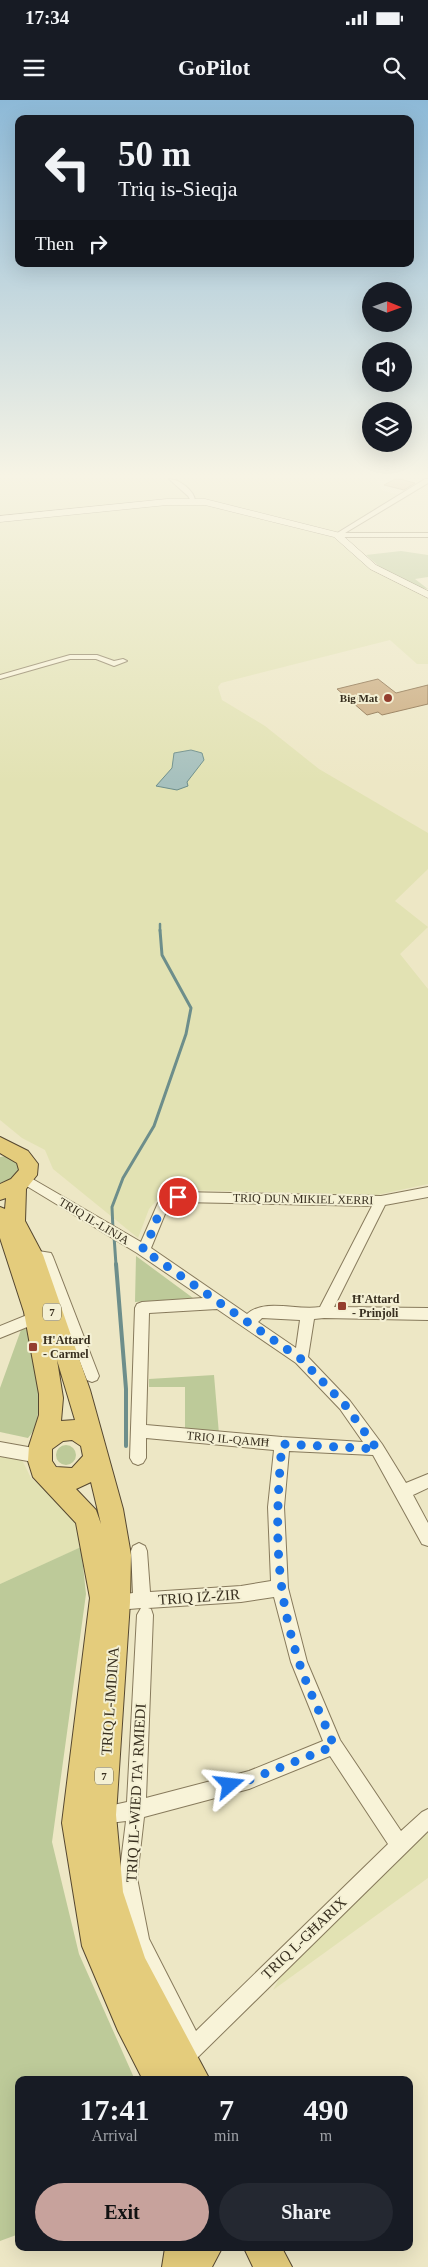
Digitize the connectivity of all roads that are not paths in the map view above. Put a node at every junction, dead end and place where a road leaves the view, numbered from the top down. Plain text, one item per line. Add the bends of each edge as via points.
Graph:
1 (399, 580) edge
2 (428, 595) edge
3 (123, 661) dead end
4 (0, 677) edge
5 (4, 1149) edge
6 (13, 1186) edge
7 (428, 1192) edge
8 (381, 1201) junction
9 (0, 1215) edge
10 (142, 1249) junction
11 (217, 1303) junction
12 (324, 1312) junction
13 (428, 1314) edge
14 (308, 1315) junction
15 (38, 1317) junction
16 (248, 1322) junction
17 (0, 1332) edge
18 (71, 1345) junction
19 (301, 1359) junction
20 (92, 1376) dead end
21 (139, 1431) junction
22 (282, 1444) junction
23 (93, 1447) junction
24 (377, 1449) junction
25 (0, 1450) edge
26 (43, 1458) junction
27 (138, 1458) dead end
28 (428, 1481) edge
29 (403, 1492) junction
30 (428, 1539) edge
31 (139, 1551) dead end
32 (280, 1588) junction
33 (134, 1606) junction
34 (334, 1746) junction
35 (136, 1810) junction
36 (101, 1815) junction
37 (428, 1818) edge
38 (400, 1845) junction
39 (189, 2062) edge
40 (159, 2076) edge
41 (183, 2251) edge
42 (202, 2251) edge
43 (264, 2251) edge
44 (278, 2251) edge
45 (180, 2267) edge
46 (189, 2267) edge
47 (274, 2267) edge
48 (286, 2267) edge

1 - 2 main road
3 - 4 street via 114,664 97,657 70,657
5 - 6 highway, TRIQ L-IMDINA / 7 via 25,1158 28,1165 28,1172
6 - 10 street, TRIQ IL-LINJA
6 - 18 highway, TRIQ L-IMDINA / 7 via 15,1221
7 - 8 street, TRIQ DUN MIKIEL XERRI
8 - 10 street, TRIQ DUN MIKIEL XERRI via 178,1197 162,1206
8 - 12 street
9 - 15 highway, 7 via 30,1288
10 - 11 street, TRIQ IL-LINJA
11 - 16 street, TRIQ IL-LINJA
11 - 21 street via 142,1308
12 - 13 street
12 - 14 street
14 - 16 street via 259,1312
14 - 19 street
15 - 17 street
15 - 26 highway, 7 via 52,1407
16 - 19 street, TRIQ IL-LINJA
18 - 20 street
18 - 23 highway, TRIQ L-IMDINA / 7
19 - 24 street, TRIQ IL-LINJA via 345,1405
21 - 22 street, TRIQ IL-QAMĦ
21 - 27 street
22 - 24 street, TRIQ IL-QAMĦ
22 - 32 street via 276,1507
23 - 26 highway via 80,1431 66,1430 52,1434
23 - 26 highway via 89,1470 73,1480 64,1480
23 - 33 highway, TRIQ L-IMDINA / 7 via 118,1555
24 - 29 street, TRIQ IL-LINJA
25 - 26 street
26 - 40 highway, TRIQ L-IMDINA / 7 via 87,1518 103,1598 77,1824 98,1946 128,2020
28 - 29 street
29 - 30 street, TRIQ IL-LINJA
31 - 33 street, TRIQ IL-WIED TA' RMIEDI
32 - 33 street, TRIQ IŻ-ŻIR
32 - 34 street via 299,1662
33 - 35 street, TRIQ IL-WIED TA' RMIEDI
33 - 36 highway, TRIQ L-IMDINA / 7
34 - 35 street via 249,1780
34 - 38 street
35 - 36 street
35 - 39 street, TRIQ IL-WIED TA' RMIEDI via 128,1878 140,1941
36 - 39 highway, TRIQ L-IMDINA / 7 via 108,1892 132,1965
37 - 38 street, TRIQ L-GĦARIX
38 - 39 street, TRIQ L-GĦARIX
41 - 45 highway
42 - 46 highway
43 - 47 highway
44 - 48 highway

